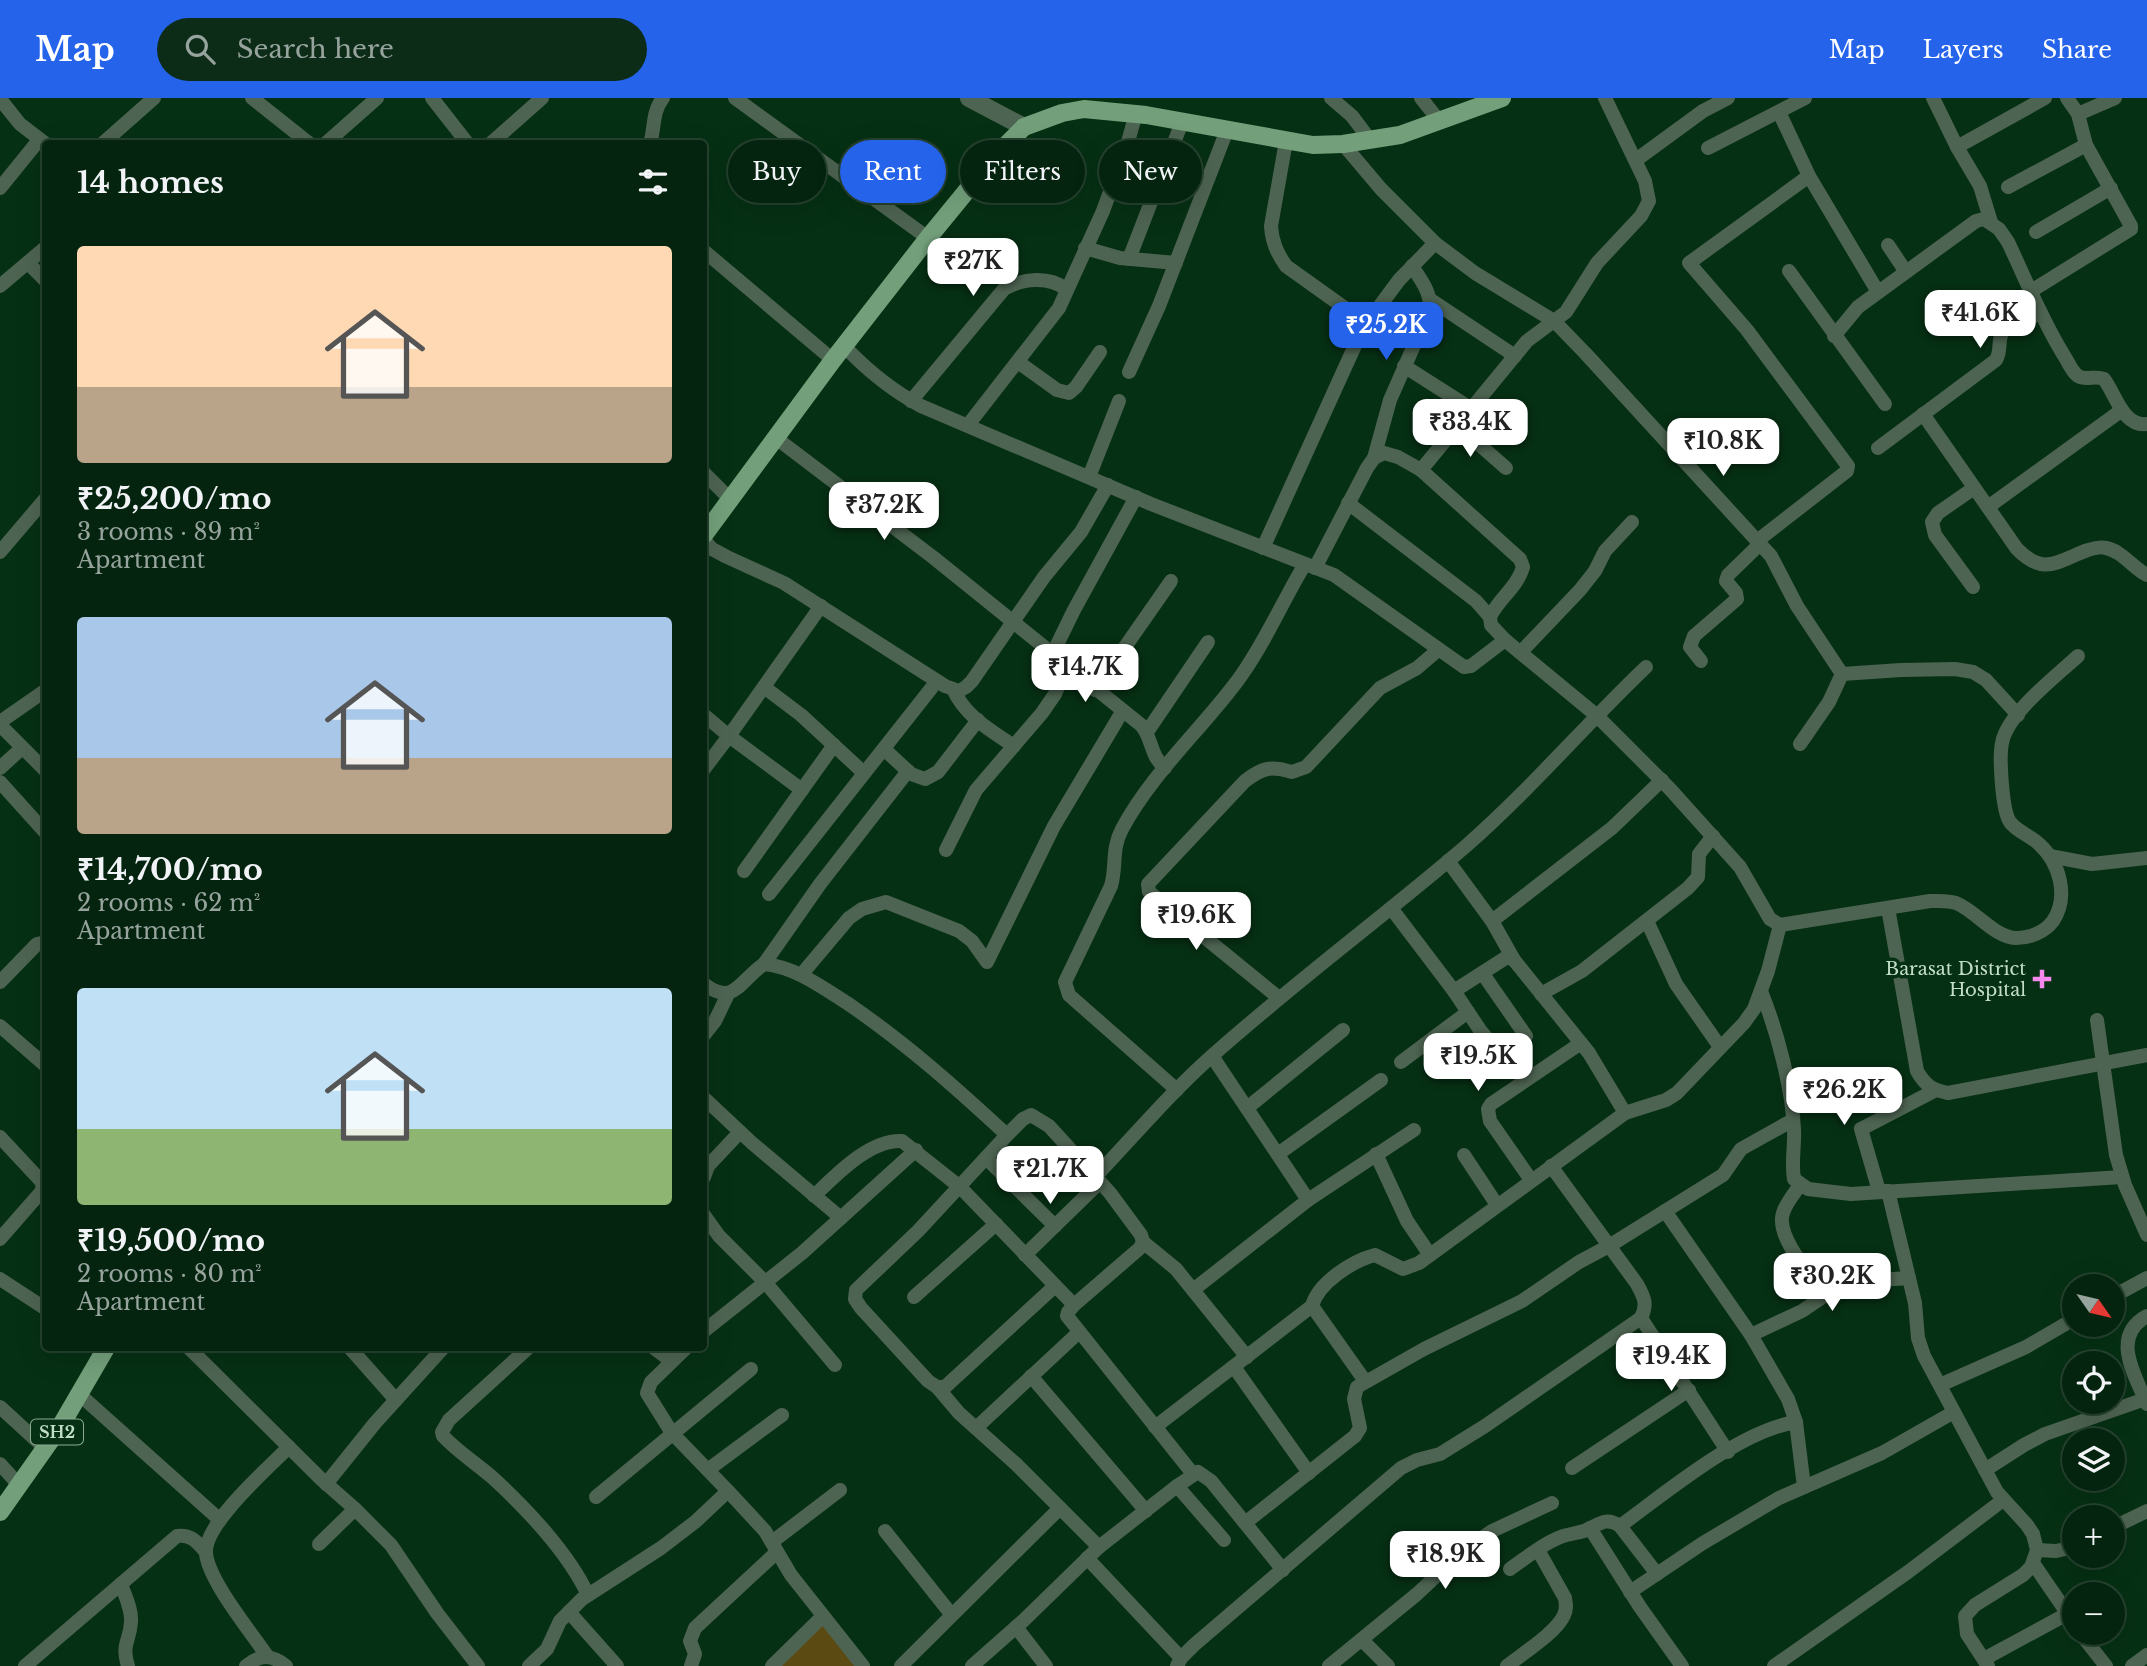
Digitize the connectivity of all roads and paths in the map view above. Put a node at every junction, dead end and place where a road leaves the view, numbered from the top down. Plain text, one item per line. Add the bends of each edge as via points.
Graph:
1 (154, 98) edge
2 (252, 98) edge
3 (352, 98) edge
4 (377, 98) edge
5 (432, 98) edge
6 (542, 98) edge
7 (663, 98) edge
8 (735, 98) edge
9 (969, 98) edge
10 (1331, 98) edge
11 (1421, 98) edge
12 (1502, 98) edge
13 (1605, 98) edge
14 (1728, 98) edge
15 (1805, 98) edge
16 (1933, 98) edge
17 (2067, 98) edge
18 (2115, 98) edge
19 (0, 99) edge
20 (2040, 99) edge
21 (1086, 104) edge
22 (363, 111) junction
23 (1779, 112) junction
24 (1136, 113) junction
25 (2078, 114) junction
26 (1182, 121) junction
27 (1440, 122) junction
28 (1024, 127) junction
29 (1227, 130) junction
30 (107, 140) edge
31 (305, 140) edge
32 (330, 140) edge
33 (465, 140) edge
34 (495, 140) edge
35 (651, 140) edge
36 (1370, 140) junction
37 (1286, 141) junction
38 (42, 142) edge
39 (1343, 144) junction
40 (2086, 145) junction
41 (1957, 147) junction
42 (1708, 148) dead end
43 (1636, 160) junction
44 (1809, 176) junction
45 (2008, 187) dead end
46 (0, 188) edge
47 (2111, 188) junction
48 (1991, 222) junction
49 (2036, 232) dead end
50 (928, 238) junction
51 (1436, 243) junction
52 (1888, 246) dead end
53 (1085, 248) junction
54 (42, 251) edge
55 (707, 253) edge
56 (1129, 259) junction
57 (1176, 262) junction
58 (28, 263) junction
59 (1412, 266) junction
60 (1789, 271) dead end
61 (1906, 272) junction
62 (42, 277) edge
63 (1070, 280) junction
64 (0, 286) edge
65 (2031, 291) junction
66 (1878, 292) junction
67 (1431, 300) junction
68 (2040, 313) junction
69 (1555, 321) junction
70 (1362, 330) junction
71 (1834, 336) junction
72 (1100, 352) dead end
73 (839, 354) junction
74 (1515, 355) junction
75 (1018, 362) junction
76 (1404, 366) junction
77 (1129, 372) dead end
78 (911, 401) junction
79 (1119, 401) dead end
80 (1885, 404) dead end
81 (1470, 408) junction
82 (2122, 410) junction
83 (1923, 414) junction
84 (2147, 424) edge
85 (968, 425) junction
86 (1457, 425) junction
87 (776, 438) junction
88 (1878, 448) dead end
89 (1374, 458) junction
90 (1506, 468) dead end
91 (1421, 470) junction
92 (707, 476) edge
93 (1089, 477) junction
94 (1108, 485) junction
95 (1974, 488) junction
96 (1136, 498) junction
97 (731, 500) junction
98 (42, 503) edge
99 (1349, 503) junction
100 (1988, 507) junction
101 (1632, 522) dead end
102 (707, 534) edge
103 (707, 542) edge
104 (1758, 542) junction
105 (1263, 548) junction
106 (0, 552) edge
107 (1310, 566) junction
108 (2147, 575) edge
109 (1171, 581) dead end
110 (1973, 587) dead end
111 (821, 606) junction
112 (1490, 617) junction
113 (1012, 622) junction
114 (1505, 640) junction
115 (1208, 642) dead end
116 (1438, 650) junction
117 (1521, 652) junction
118 (1052, 654) junction
119 (2078, 656) dead end
120 (1701, 662) dead end
121 (1067, 667) junction
122 (1646, 667) dead end
123 (1842, 674) junction
124 (937, 681) junction
125 (764, 687) junction
126 (953, 689) junction
127 (1095, 690) junction
128 (42, 693) edge
129 (1122, 712) junction
130 (1596, 715) junction
131 (2018, 715) junction
132 (707, 718) edge
133 (978, 720) junction
134 (0, 724) edge
135 (1147, 732) junction
136 (729, 737) junction
137 (1800, 744) dead end
138 (834, 745) junction
139 (1014, 746) junction
140 (22, 748) junction
141 (884, 749) junction
142 (707, 765) edge
143 (42, 767) edge
144 (0, 768) edge
145 (1166, 768) junction
146 (908, 771) junction
147 (864, 773) junction
148 (1662, 780) junction
149 (0, 782) edge
150 (802, 790) junction
151 (42, 829) edge
152 (1713, 836) junction
153 (946, 850) dead end
154 (2050, 856) junction
155 (2147, 858) edge
156 (1448, 861) junction
157 (744, 871) dead end
158 (769, 894) dead end
159 (1391, 908) junction
160 (1888, 908) junction
161 (1492, 921) junction
162 (1647, 921) junction
163 (1780, 925) junction
164 (42, 943) edge
165 (1514, 960) junction
166 (764, 964) junction
167 (1483, 974) junction
168 (801, 975) junction
169 (0, 982) edge
170 (707, 986) edge
171 (1454, 991) junction
172 (1761, 991) junction
173 (728, 994) junction
174 (1541, 994) junction
175 (1279, 998) junction
176 (1468, 1012) junction
177 (2097, 1020) dead end
178 (0, 1026) edge
179 (1343, 1030) dead end
180 (707, 1031) edge
181 (1581, 1043) junction
182 (1720, 1048) junction
183 (2147, 1055) edge
184 (1212, 1056) junction
185 (1401, 1062) dead end
186 (2102, 1062) junction
187 (42, 1063) edge
188 (1381, 1080) dead end
189 (1177, 1090) junction
190 (1936, 1090) junction
191 (707, 1101) edge
192 (1247, 1108) junction
193 (1625, 1113) junction
194 (1793, 1120) junction
195 (1414, 1130) dead end
196 (740, 1132) junction
197 (1007, 1135) junction
198 (0, 1137) edge
199 (916, 1150) junction
200 (1278, 1154) junction
201 (1376, 1154) junction
202 (1464, 1154) dead end
203 (986, 1158) junction
204 (1551, 1166) junction
205 (707, 1169) edge
206 (2122, 1177) junction
207 (1098, 1180) junction
208 (1531, 1181) junction
209 (42, 1184) edge
210 (1800, 1185) junction
211 (960, 1187) junction
212 (42, 1190) edge
213 (1888, 1191) junction
214 (814, 1196) junction
215 (1308, 1200) junction
216 (1497, 1205) junction
217 (1665, 1212) junction
218 (841, 1218) junction
219 (707, 1219) edge
220 (996, 1224) junction
221 (1055, 1226) junction
222 (2147, 1235) edge
223 (0, 1239) edge
224 (1143, 1242) junction
225 (1609, 1247) junction
226 (1025, 1255) junction
227 (1430, 1255) junction
228 (2147, 1278) edge
229 (0, 1279) edge
230 (1909, 1279) junction
231 (765, 1282) junction
232 (1055, 1286) junction
233 (1193, 1290) junction
234 (2125, 1290) edge
235 (1826, 1295) junction
236 (914, 1297) dead end
237 (42, 1306) edge
238 (1074, 1306) junction
239 (1312, 1306) junction
240 (2147, 1316) edge
241 (1641, 1318) junction
242 (2062, 1326) edge
243 (707, 1329) edge
244 (1078, 1333) junction
245 (1751, 1335) junction
246 (102, 1351) edge
247 (192, 1351) edge
248 (353, 1351) edge
249 (440, 1351) edge
250 (525, 1351) edge
251 (658, 1351) edge
252 (682, 1351) edge
253 (1247, 1357) junction
254 (671, 1360) junction
255 (835, 1365) dead end
256 (1234, 1367) junction
257 (751, 1369) dead end
258 (1031, 1376) junction
259 (1366, 1381) junction
260 (1940, 1385) junction
261 (937, 1387) junction
262 (1689, 1390) junction
263 (79, 1394) junction
264 (396, 1400) junction
265 (2146, 1401) edge
266 (0, 1407) edge
267 (1954, 1412) junction
268 (782, 1415) dead end
269 (1796, 1422) junction
270 (1155, 1427) junction
271 (976, 1428) junction
272 (672, 1433) junction
273 (289, 1447) junction
274 (46, 1449) junction
275 (1728, 1451) junction
276 (0, 1464) edge
277 (1572, 1468) dead end
278 (709, 1469) junction
279 (1985, 1469) junction
280 (1309, 1473) junction
281 (1193, 1474) junction
282 (326, 1484) junction
283 (20, 1486) junction
284 (1177, 1486) junction
285 (1804, 1487) junction
286 (840, 1490) dead end
287 (728, 1491) junction
288 (596, 1497) dead end
289 (2003, 1500) junction
290 (1552, 1503) dead end
291 (1060, 1508) junction
292 (355, 1509) junction
293 (2147, 1510) edge
294 (1146, 1511) junction
295 (0, 1512) edge
296 (220, 1520) junction
297 (2125, 1521) edge
298 (1245, 1523) junction
299 (1620, 1526) junction
300 (1590, 1528) junction
301 (885, 1531) dead end
302 (1224, 1540) dead end
303 (319, 1544) dead end
304 (774, 1547) junction
305 (1099, 1547) junction
306 (1538, 1550) junction
307 (2062, 1550) edge
308 (206, 1552) junction
309 (2035, 1556) junction
310 (1087, 1558) junction
311 (1510, 1569) dead end
312 (1283, 1570) junction
313 (1657, 1574) junction
314 (121, 1584) junction
315 (1630, 1592) junction
316 (588, 1595) junction
317 (2062, 1604) edge
318 (569, 1612) junction
319 (951, 1614) junction
320 (823, 1616) junction
321 (2062, 1622) edge
322 (1016, 1627) junction
323 (1362, 1640) junction
324 (2090, 1645) edge
325 (2147, 1655) edge
326 (267, 1656) junction
327 (1179, 1662) edge
328 (1986, 1663) edge
329 (1679, 1665) edge
330 (25, 1666) edge
331 (128, 1666) edge
332 (246, 1666) edge
333 (286, 1666) edge
334 (478, 1666) edge
335 (529, 1666) edge
336 (617, 1666) edge
337 (691, 1666) edge
338 (772, 1666) edge
339 (863, 1666) edge
340 (901, 1666) edge
341 (972, 1666) edge
342 (1046, 1666) edge
343 (1329, 1666) edge
344 (1388, 1666) edge
345 (1507, 1666) edge
346 (1774, 1666) edge
347 (2106, 1666) edge
348 (2132, 1666) edge

1 - 30 street
2 - 31 street
3 - 22 street
4 - 22 street
5 - 33 street
6 - 34 street
7 - 35 street
8 - 50 street
9 - 28 street
10 - 36 street
11 - 27 street
12 - 27 main road
13 - 43 street
14 - 43 street
15 - 23 street
16 - 41 street
17 - 25 street
18 - 25 street
19 - 38 street
20 - 41 street
21 - 24 main road
21 - 28 main road
22 - 32 street
23 - 42 street
23 - 44 street
24 - 26 main road
24 - 53 street via 1116,178
25 - 40 street
26 - 29 main road
26 - 56 street
27 - 36 main road
28 - 50 main road
29 - 37 main road
29 - 57 street
36 - 39 main road
37 - 39 main road
37 - 70 street via 1272,240 1286,266 1356,317
38 - 46 street
39 - 51 street
40 - 45 street
40 - 47 street
41 - 48 street via 1980,186
43 - 69 street via 1648,201 1642,216 1597,263 1566,312
44 - 66 street
44 - 104 street via 1689,263 1747,330 1848,466
47 - 49 street
47 - 65 street via 2131,229
48 - 61 street via 1976,221
48 - 65 street via 2008,242
50 - 73 main road
51 - 59 street
51 - 69 street via 1475,273
52 - 61 street
53 - 56 street
53 - 63 street
54 - 58 street
55 - 73 street
56 - 57 street
57 - 77 street
58 - 62 street
58 - 64 street
59 - 67 street
59 - 70 street
60 - 71 street
61 - 66 street
63 - 75 street via 1052,318
63 - 78 street via 1045,279 1004,289
65 - 68 street
66 - 71 street via 1858,307
67 - 74 street
67 - 76 street via 1428,318
68 - 82 street via 2071,369 2085,379 2104,379
68 - 83 street via 2003,331 1996,359
69 - 74 street
69 - 104 street
70 - 105 street
71 - 80 street
72 - 75 street via 1069,393 1057,390
73 - 78 street
73 - 87 main road
74 - 81 street
75 - 85 street
76 - 81 street
76 - 89 street
78 - 85 street
79 - 93 street
81 - 86 street
82 - 84 street via 2130,420
82 - 100 street
83 - 88 street
83 - 95 street
85 - 93 street
86 - 90 street
86 - 91 street
87 - 97 main road
87 - 113 street
89 - 91 street via 1384,453
89 - 99 street
91 - 112 street via 1520,559 1523,567 1516,585
92 - 97 street
93 - 94 street
94 - 96 street
94 - 113 street via 1080,532
95 - 100 street
95 - 110 street via 1932,522 1935,535
96 - 105 street
96 - 118 street
97 - 102 main road
98 - 106 street
99 - 107 street
99 - 112 street via 1476,601
100 - 108 street via 2017,549 2040,566 2106,547
101 - 117 street via 1605,551 1580,590
103 - 111 street via 712,549
104 - 120 street via 1728,575 1726,581 1737,598 1690,642
104 - 123 street
105 - 107 street
107 - 116 street via 1350,586
107 - 145 street via 1239,678
109 - 127 street
111 - 124 street
111 - 125 street
112 - 114 street via 1491,625
113 - 118 street
113 - 126 street via 966,687
114 - 116 street via 1471,666 1464,667
114 - 117 street
115 - 135 street
116 - 175 street via 1417,668 1380,688 1306,767 1292,772 1262,769 1245,781 1147,884 1149,892
117 - 130 street
118 - 121 street
119 - 131 street
121 - 127 street
121 - 139 street via 1055,694
122 - 130 street
123 - 131 street via 1973,672
123 - 137 street
124 - 126 street
124 - 141 street
125 - 136 street
125 - 138 street
126 - 133 street via 958,701
127 - 129 street
128 - 134 street
129 - 135 street
129 - 168 street via 1054,826 987,962 959,931 886,902 849,918
130 - 148 street
130 - 156 street via 1516,800
131 - 154 street via 2002,742 2006,813 2010,823
132 - 136 street
133 - 139 street
133 - 146 street via 932,777 918,778
134 - 140 street
135 - 145 street via 1154,756
136 - 142 street
136 - 150 street
138 - 147 street
138 - 150 street
139 - 153 street via 976,790
140 - 143 street
140 - 144 street
141 - 146 street
141 - 147 street
145 - 189 street via 1122,831 1113,854 1111,886 1065,982 1069,995
146 - 166 street
147 - 158 street
148 - 152 street
148 - 161 street via 1612,828
149 - 151 street
150 - 157 street
152 - 162 street via 1699,854 1698,877
152 - 163 street via 1740,867 1770,919
154 - 155 street via 2092,864
154 - 160 street via 2062,890 2059,912 2041,932 2014,938 1957,903
156 - 159 street
156 - 161 street
159 - 171 street
159 - 175 street
160 - 163 street
160 - 190 street via 1917,1071 1924,1084
161 - 165 street
162 - 174 street via 1582,971
162 - 182 street via 1676,984
163 - 172 street
164 - 169 street
165 - 167 street via 1507,957
165 - 174 street
166 - 168 street
166 - 173 street
167 - 171 street
167 - 176 street via 1526,1036 1500,1054
168 - 197 street via 905,1044
170 - 173 street
171 - 176 street
172 - 182 street via 1744,1023
172 - 194 street via 1775,1032
173 - 180 street
174 - 181 street
175 - 184 street
176 - 185 street
177 - 186 street
178 - 187 street
179 - 192 street
181 - 193 street
181 - 208 street via 1488,1109 1490,1121
182 - 193 street via 1677,1093
183 - 186 street
184 - 189 street
184 - 192 street
186 - 190 street via 1948,1093
186 - 206 street
188 - 200 street
189 - 207 street
190 - 213 street via 1861,1129 1879,1191
191 - 196 street
192 - 200 street
193 - 204 street
194 - 210 street via 1792,1168
194 - 217 street via 1750,1142 1723,1175
195 - 201 street
196 - 205 street
196 - 214 street
197 - 203 street
197 - 207 street via 1023,1119 1038,1118
198 - 209 street
199 - 211 street
199 - 214 street via 891,1140 845,1166
199 - 218 street
200 - 215 street
201 - 215 street
201 - 227 street via 1407,1221
202 - 216 street
203 - 211 street
203 - 221 street
204 - 208 street
204 - 225 street
206 - 213 street
206 - 222 street
207 - 221 street
207 - 224 street
208 - 216 street
210 - 213 street via 1821,1192
210 - 235 street via 1781,1223 1789,1244
211 - 220 street
211 - 261 street via 856,1290 861,1308
212 - 223 street
213 - 230 street
214 - 218 street
215 - 233 street
216 - 227 street
217 - 225 street
217 - 245 street
218 - 231 street
219 - 231 street
220 - 226 street
220 - 236 street
221 - 226 street
224 - 233 street via 1163,1256
224 - 238 street
225 - 241 street via 1644,1296 1646,1308
225 - 259 street via 1522,1301
226 - 232 street
227 - 239 street via 1404,1269 1384,1257 1366,1257 1325,1283
228 - 234 street
229 - 237 street
230 - 235 street via 1849,1282
230 - 260 street via 1918,1338
231 - 243 street
231 - 255 street
232 - 238 street
232 - 261 street via 952,1382
233 - 253 street
235 - 245 street
238 - 244 street via 1067,1316
239 - 253 street
239 - 259 street
240 - 265 street via 2131,1329 2126,1343
241 - 262 street
241 - 312 street via 1440,1454 1401,1468
242 - 260 street
244 - 258 street
244 - 270 street
245 - 269 street
246 - 263 main road, SH2
247 - 273 street
248 - 264 street
249 - 264 street
250 - 316 street via 449,1420 443,1436 494,1479 562,1551
251 - 254 street
252 - 254 street
253 - 256 street
254 - 272 street via 647,1393
256 - 270 street
256 - 280 street
257 - 272 street
258 - 271 street
258 - 294 street
259 - 280 street via 1354,1392 1360,1429
260 - 267 street
261 - 271 street
262 - 275 street
262 - 277 street
263 - 274 main road, SH2
263 - 296 street
264 - 282 street
265 - 279 street via 2045,1434
266 - 274 street
267 - 279 street
267 - 285 street via 1882,1452
268 - 278 street
269 - 275 street via 1756,1435
269 - 285 street
270 - 281 street
271 - 291 street
272 - 278 street
272 - 288 street
273 - 282 street
273 - 296 street
274 - 283 main road, SH2
275 - 299 street
276 - 283 street
278 - 287 street
279 - 289 street
280 - 298 street
281 - 284 street
281 - 298 street via 1204,1474
282 - 292 street
283 - 295 main road, SH2
284 - 294 street
284 - 302 street
285 - 313 street
286 - 304 street
287 - 304 street
287 - 316 street via 661,1548
289 - 309 street via 2033,1534
289 - 346 street
290 - 323 street via 1492,1531 1464,1550
291 - 305 street
291 - 319 street
292 - 303 street
292 - 334 street via 391,1545
293 - 297 street
294 - 305 street
296 - 308 street
298 - 312 street
299 - 300 street via 1604,1520
299 - 313 street
300 - 306 street
300 - 315 street
301 - 319 street
304 - 320 street
304 - 337 street via 695,1628 690,1641 695,1654
305 - 310 street
306 - 311 street
306 - 345 street via 1565,1598 1564,1617
307 - 309 street
308 - 314 street via 194,1539 177,1536
308 - 326 street via 212,1572
309 - 317 street
309 - 328 street via 2023,1575 1965,1616 1967,1634
310 - 322 street
310 - 327 street
312 - 327 street
313 - 315 street
314 - 330 street
314 - 331 street via 132,1623 124,1650
315 - 329 street
316 - 318 street
318 - 335 street via 547,1649
318 - 336 street
319 - 340 street
320 - 338 street
320 - 339 street
321 - 328 street
322 - 341 street
322 - 342 street
323 - 343 street
323 - 344 street
324 - 347 street
325 - 348 street
326 - 332 street
326 - 333 street

